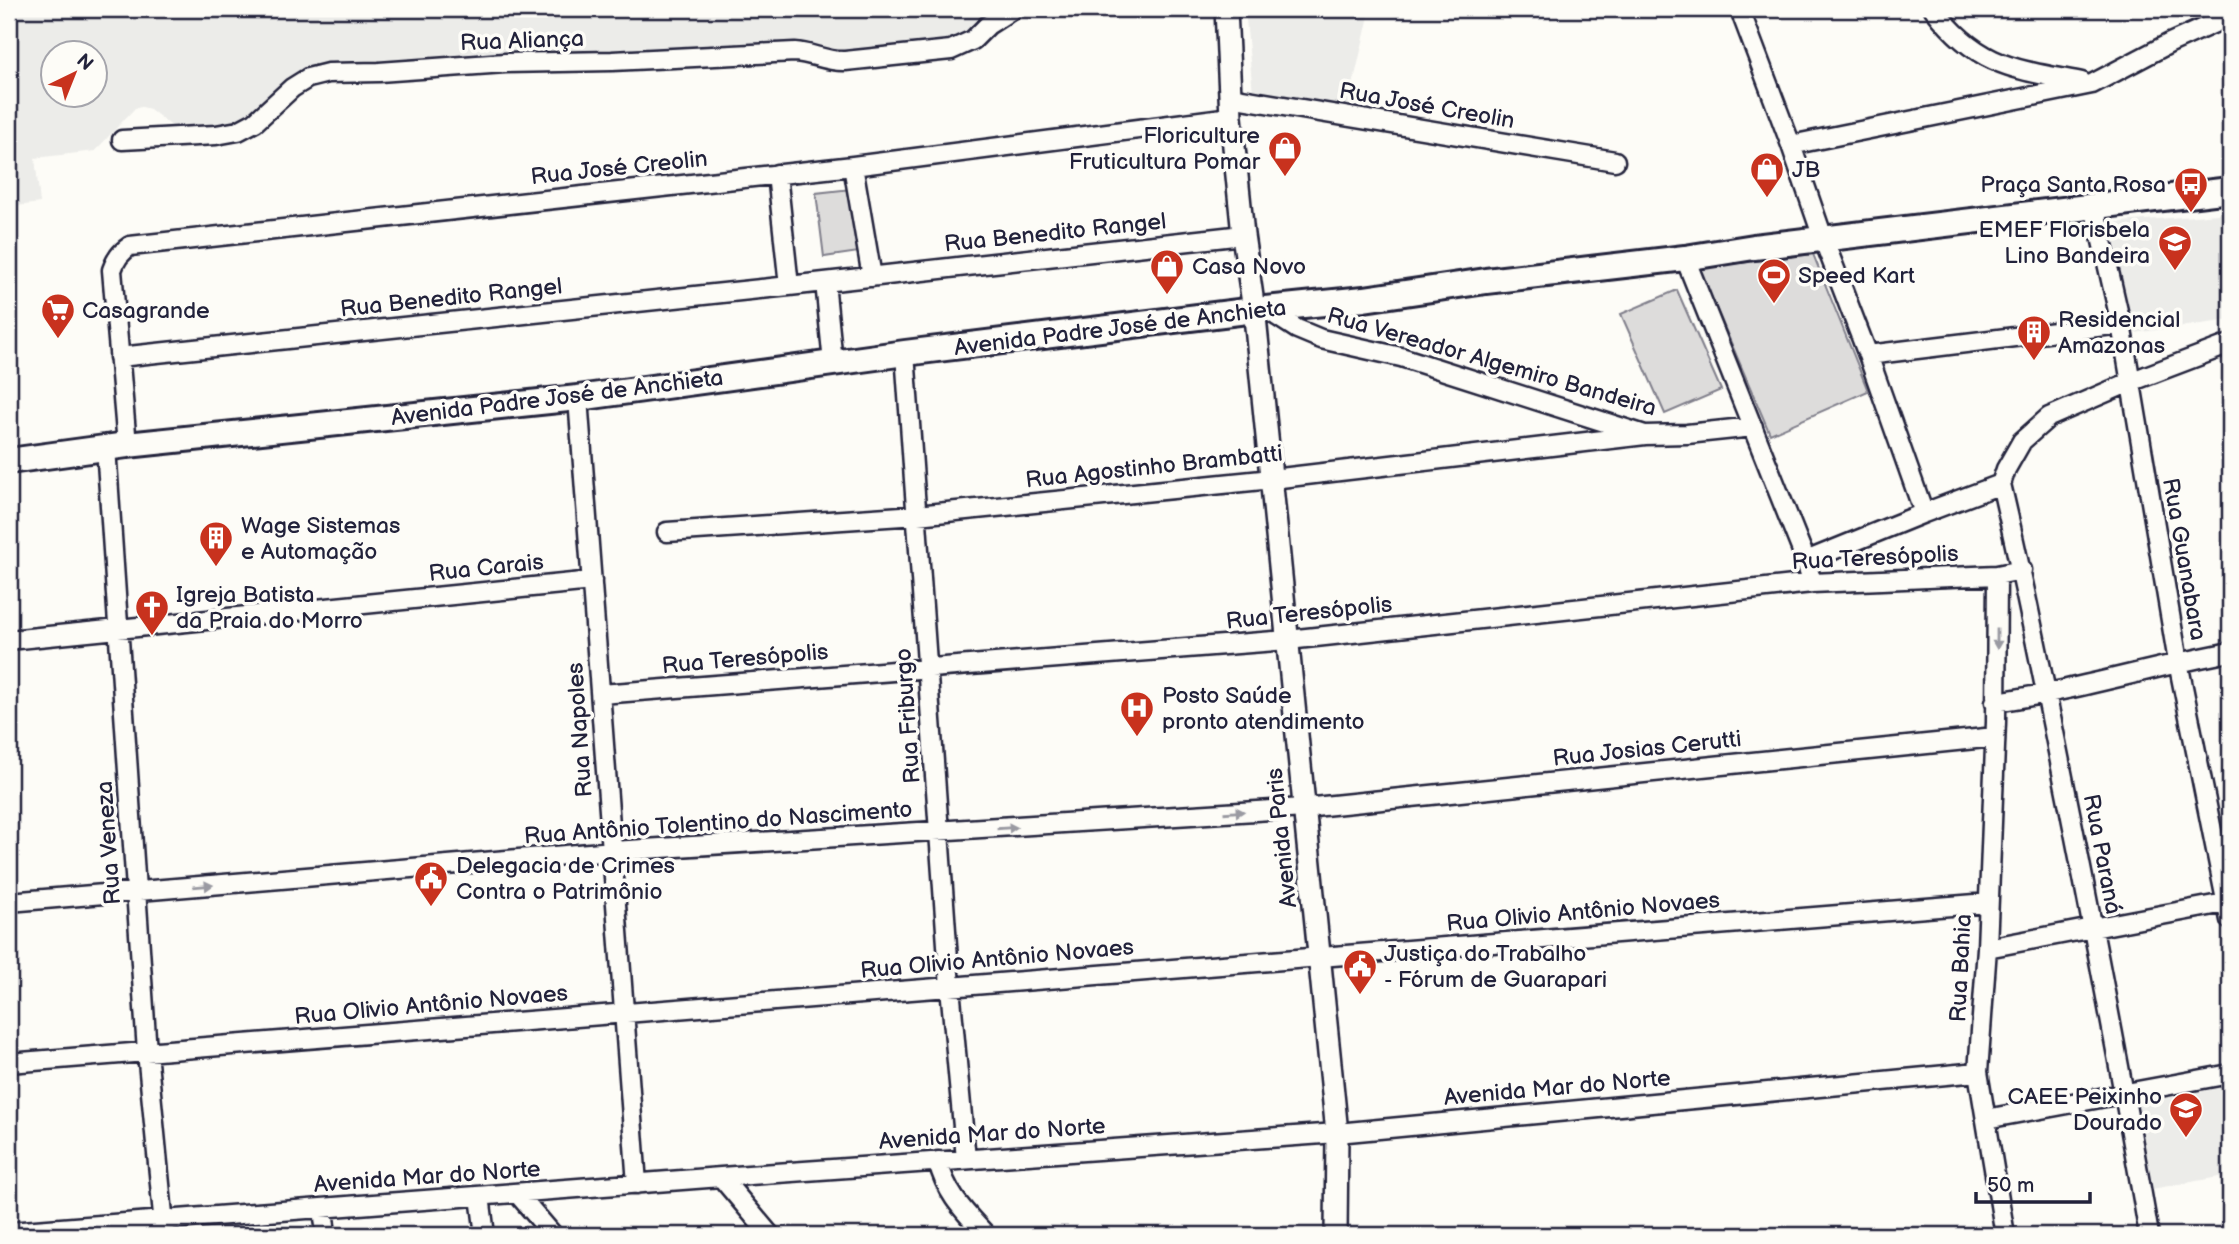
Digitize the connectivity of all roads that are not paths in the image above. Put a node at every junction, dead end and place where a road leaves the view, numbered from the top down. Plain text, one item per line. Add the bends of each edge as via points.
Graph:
1 (1013, 9) edge
2 (1226, 9) edge
3 (1934, 9) edge
4 (1741, 12) edge
5 (2230, 16) edge
6 (2092, 84) junction
7 (1231, 107) junction
8 (122, 140) dead end
9 (1791, 145) junction
10 (1615, 161) dead end
11 (853, 166) junction
12 (777, 174) junction
13 (2230, 190) edge
14 (2094, 206) junction
15 (1243, 235) junction
16 (1823, 238) junction
17 (1685, 258) junction
18 (872, 277) junction
19 (825, 282) junction
20 (789, 286) junction
21 (1266, 315) junction
22 (2121, 324) junction
23 (2230, 344) edge
24 (905, 353) junction
25 (1868, 355) junction
26 (119, 357) junction
27 (833, 363) junction
28 (2130, 382) junction
29 (579, 398) junction
30 (1753, 427) junction
31 (1644, 435) junction
32 (117, 446) junction
33 (9, 461) edge
34 (1272, 479) junction
35 (2001, 484) junction
36 (1924, 513) junction
37 (917, 515) junction
38 (667, 531) dead end
39 (1806, 561) junction
40 (2022, 570) junction
41 (1997, 575) junction
42 (592, 581) junction
43 (1812, 583) junction
44 (118, 629) junction
45 (9, 640) edge
46 (1288, 640) junction
47 (2230, 652) edge
48 (2178, 662) junction
49 (929, 668) junction
50 (601, 694) junction
51 (2047, 695) junction
52 (1995, 702) junction
53 (1995, 737) junction
54 (1304, 808) junction
55 (939, 832) junction
56 (613, 851) junction
57 (135, 892) junction
58 (9, 902) edge
59 (2228, 902) edge
60 (1988, 903) junction
61 (2230, 920) edge
62 (2093, 928) junction
63 (1987, 948) junction
64 (1319, 957) junction
65 (950, 987) junction
66 (624, 1013) junction
67 (147, 1052) junction
68 (9, 1063) edge
69 (1978, 1072) junction
70 (2230, 1074) edge
71 (2125, 1093) junction
72 (1986, 1119) junction
73 (1337, 1133) junction
74 (966, 1159) junction
75 (938, 1161) junction
76 (721, 1177) junction
77 (638, 1184) junction
78 (517, 1194) junction
79 (480, 1196) junction
80 (323, 1208) junction
81 (164, 1228) edge
82 (9, 1233) edge
83 (326, 1235) edge
84 (485, 1235) edge
85 (553, 1235) edge
86 (770, 1235) edge
87 (986, 1235) edge
88 (1336, 1235) edge
89 (2005, 1235) edge
90 (2149, 1235) edge

1 - 8 street, Rua Aliança via 973,40 951,50 845,61 795,52 328,73 292,88 255,122 238,131
2 - 7 street, Avenida Paris
3 - 6 street via 1973,50 2011,69
4 - 9 street
5 - 6 street
6 - 9 street
7 - 10 street, Rua José Creolin
7 - 11 street, Rua José Creolin
7 - 15 street, Avenida Paris
9 - 16 street
11 - 12 street, Rua José Creolin
11 - 18 street
12 - 20 street
12 - 26 street, Rua José Creolin via 131,246 115,260 112,270
13 - 14 main road, Avenida Padre José de Anchieta
14 - 16 main road, Avenida Padre José de Anchieta
14 - 22 street, Rua Guanabara
15 - 18 street, Rua Benedito Rangel
15 - 21 street, Avenida Paris
16 - 17 main road, Avenida Padre José de Anchieta
16 - 25 street
17 - 21 main road, Avenida Padre José de Anchieta via 1486,281
17 - 30 street
18 - 19 street, Rua Benedito Rangel
19 - 20 street, Rua Benedito Rangel
19 - 27 street
20 - 26 street, Rua Benedito Rangel
21 - 24 main road, Avenida Padre José de Anchieta
21 - 31 street, Rua Vereador Algemiro Bandeira via 1321,339 1401,356
21 - 34 street, Avenida Paris
22 - 25 street
22 - 28 street, Rua Guanabara
23 - 28 street
24 - 27 main road, Avenida Padre José de Anchieta
24 - 37 street, Rua Friburgo
25 - 36 street
26 - 32 street, Rua José Creolin
27 - 29 main road, Avenida Padre José de Anchieta
28 - 35 street via 2049,417 2035,428 2022,441
28 - 48 street, Rua Guanabara
29 - 32 main road, Avenida Padre José de Anchieta
29 - 42 street, Rua Napoles
30 - 31 street, Rua Vereador Algemiro Bandeira
30 - 39 street
31 - 34 street, Rua Agostinho Brambatti
32 - 33 main road, Avenida Padre José de Anchieta
32 - 44 street, Rua Veneza
34 - 37 street, Rua Agostinho Brambatti
34 - 46 street, Avenida Paris
35 - 36 street
35 - 40 street, Rua Paraná
36 - 39 street
37 - 38 street, Rua Agostinho Brambatti
37 - 49 street, Rua Friburgo
39 - 43 street
40 - 41 street, Rua Teresópolis
40 - 51 street, Rua Paraná
41 - 43 street, Rua Teresópolis
41 -> 52 street, Rua Bahia
42 - 44 street, Rua Carais
42 - 50 street, Rua Napoles
43 - 46 street, Rua Teresópolis
44 - 45 street, Rua Carais
44 - 57 street, Rua Veneza
46 - 49 street, Rua Teresópolis
46 - 54 street, Avenida Paris
47 - 48 street
48 - 51 street
48 - 59 street, Rua Guanabara
49 - 50 street, Rua Teresópolis
49 - 55 street, Rua Friburgo
50 - 56 street, Rua Napoles
51 - 52 street
51 - 62 street, Rua Paraná
52 - 53 street, Rua Bahia
53 - 54 street, Rua Josias Cerutti
53 - 60 street, Rua Bahia
55 -> 54 street, Rua Antônio Tolentino do Nascimento
54 - 64 street, Avenida Paris
55 - 56 street, Rua Antônio Tolentino do Nascimento
55 - 65 street, Rua Friburgo
57 -> 56 street, Rua Antônio Tolentino do Nascimento
56 - 66 street, Rua Napoles
57 - 58 street, Rua Antônio Tolentino do Nascimento
57 - 67 street, Rua Veneza
59 - 61 street, Rua Guanabara
59 - 62 street
60 - 63 street, Rua Bahia
60 - 64 street, Rua Olivio Antônio Novaes
62 - 63 street
62 - 71 street, Rua Paraná
63 - 69 street, Rua Bahia
64 - 65 street, Rua Olivio Antônio Novaes
64 - 73 street, Avenida Paris
65 - 66 street, Rua Olivio Antônio Novaes
65 - 74 street, Rua Friburgo
66 - 67 street, Rua Olivio Antônio Novaes
66 - 77 street, Rua Napoles
67 - 68 street, Rua Olivio Antônio Novaes
67 - 81 street, Rua Veneza
69 - 72 street, Rua Bahia
69 - 73 street, Avenida Mar do Norte
70 - 71 street
71 - 72 street
71 - 90 street, Rua Paraná
72 - 89 street, Rua Bahia
73 - 74 street, Avenida Mar do Norte
73 - 88 street, Avenida Paris
74 - 75 street, Avenida Mar do Norte
75 - 76 street, Avenida Mar do Norte
75 - 87 street via 949,1193
76 - 77 street, Avenida Mar do Norte
76 - 86 street
77 - 78 street, Avenida Mar do Norte
78 - 79 street, Avenida Mar do Norte
78 - 85 street
79 - 80 street, Avenida Mar do Norte
79 - 84 street
80 - 81 street, Avenida Mar do Norte
80 - 83 street
81 - 82 street, Avenida Mar do Norte

